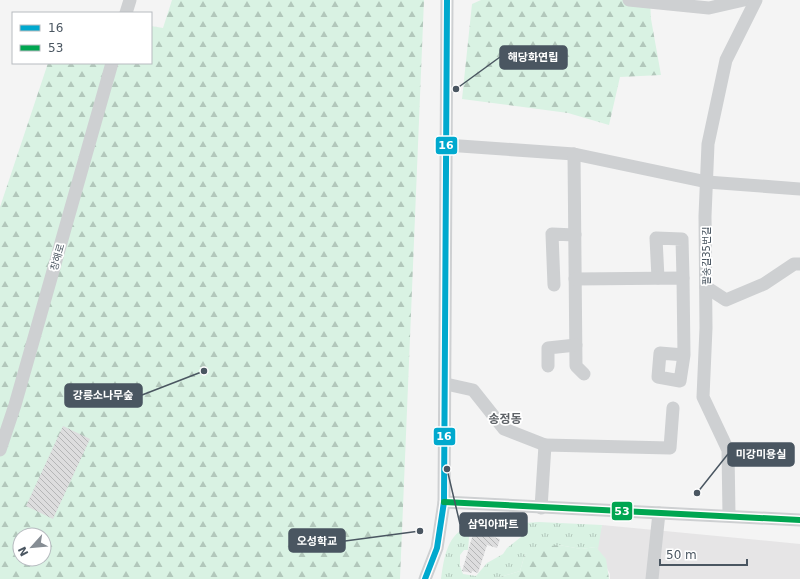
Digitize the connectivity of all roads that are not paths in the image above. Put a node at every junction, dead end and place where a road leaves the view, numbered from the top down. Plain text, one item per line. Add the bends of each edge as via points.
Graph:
1 (130, 0) edge
2 (447, 0) edge
3 (629, 0) edge
4 (744, 0) edge
5 (756, 0) edge
6 (126, 12) edge
7 (112, 64) edge
8 (446, 145) junction
9 (574, 154) junction
10 (707, 182) junction
11 (800, 189) edge
12 (575, 235) junction
13 (800, 264) edge
14 (658, 278) junction
15 (682, 278) junction
16 (576, 279) junction
17 (554, 285) dead end
18 (706, 287) junction
19 (576, 345) junction
20 (684, 355) dead end
21 (548, 366) dead end
22 (584, 374) dead end
23 (446, 384) junction
24 (673, 408) dead end
25 (545, 445) junction
26 (0, 450) edge
27 (444, 502) junction
28 (541, 508) junction
29 (659, 513) junction
30 (729, 515) junction
31 (800, 520) edge
32 (425, 579) edge
33 (652, 579) edge

1 - 6 street
2 - 8 street
3 - 4 street via 709,8
5 - 10 street, 팔송길35번길 via 726,60 708,144
7 - 26 street, 창해로
8 - 9 street
8 - 23 street
9 - 10 street
9 - 12 street
10 - 11 street
10 - 18 street, 팔송길35번길
12 - 16 street
12 - 17 street via 552,234
13 - 18 street via 794,264 764,284 726,300
14 - 15 street
14 - 15 street via 656,238 682,239
14 - 16 street
15 - 20 street
16 - 19 street
18 - 30 street, 팔송길35번길 via 703,397 728,450
19 - 21 street via 548,348
19 - 22 street via 576,366
23 - 25 street via 474,390 504,429
23 - 27 street
24 - 25 street via 670,448
25 - 28 street
27 - 28 street
27 - 32 street via 437,548
28 - 29 street
29 - 30 street
29 - 33 street
30 - 31 street

